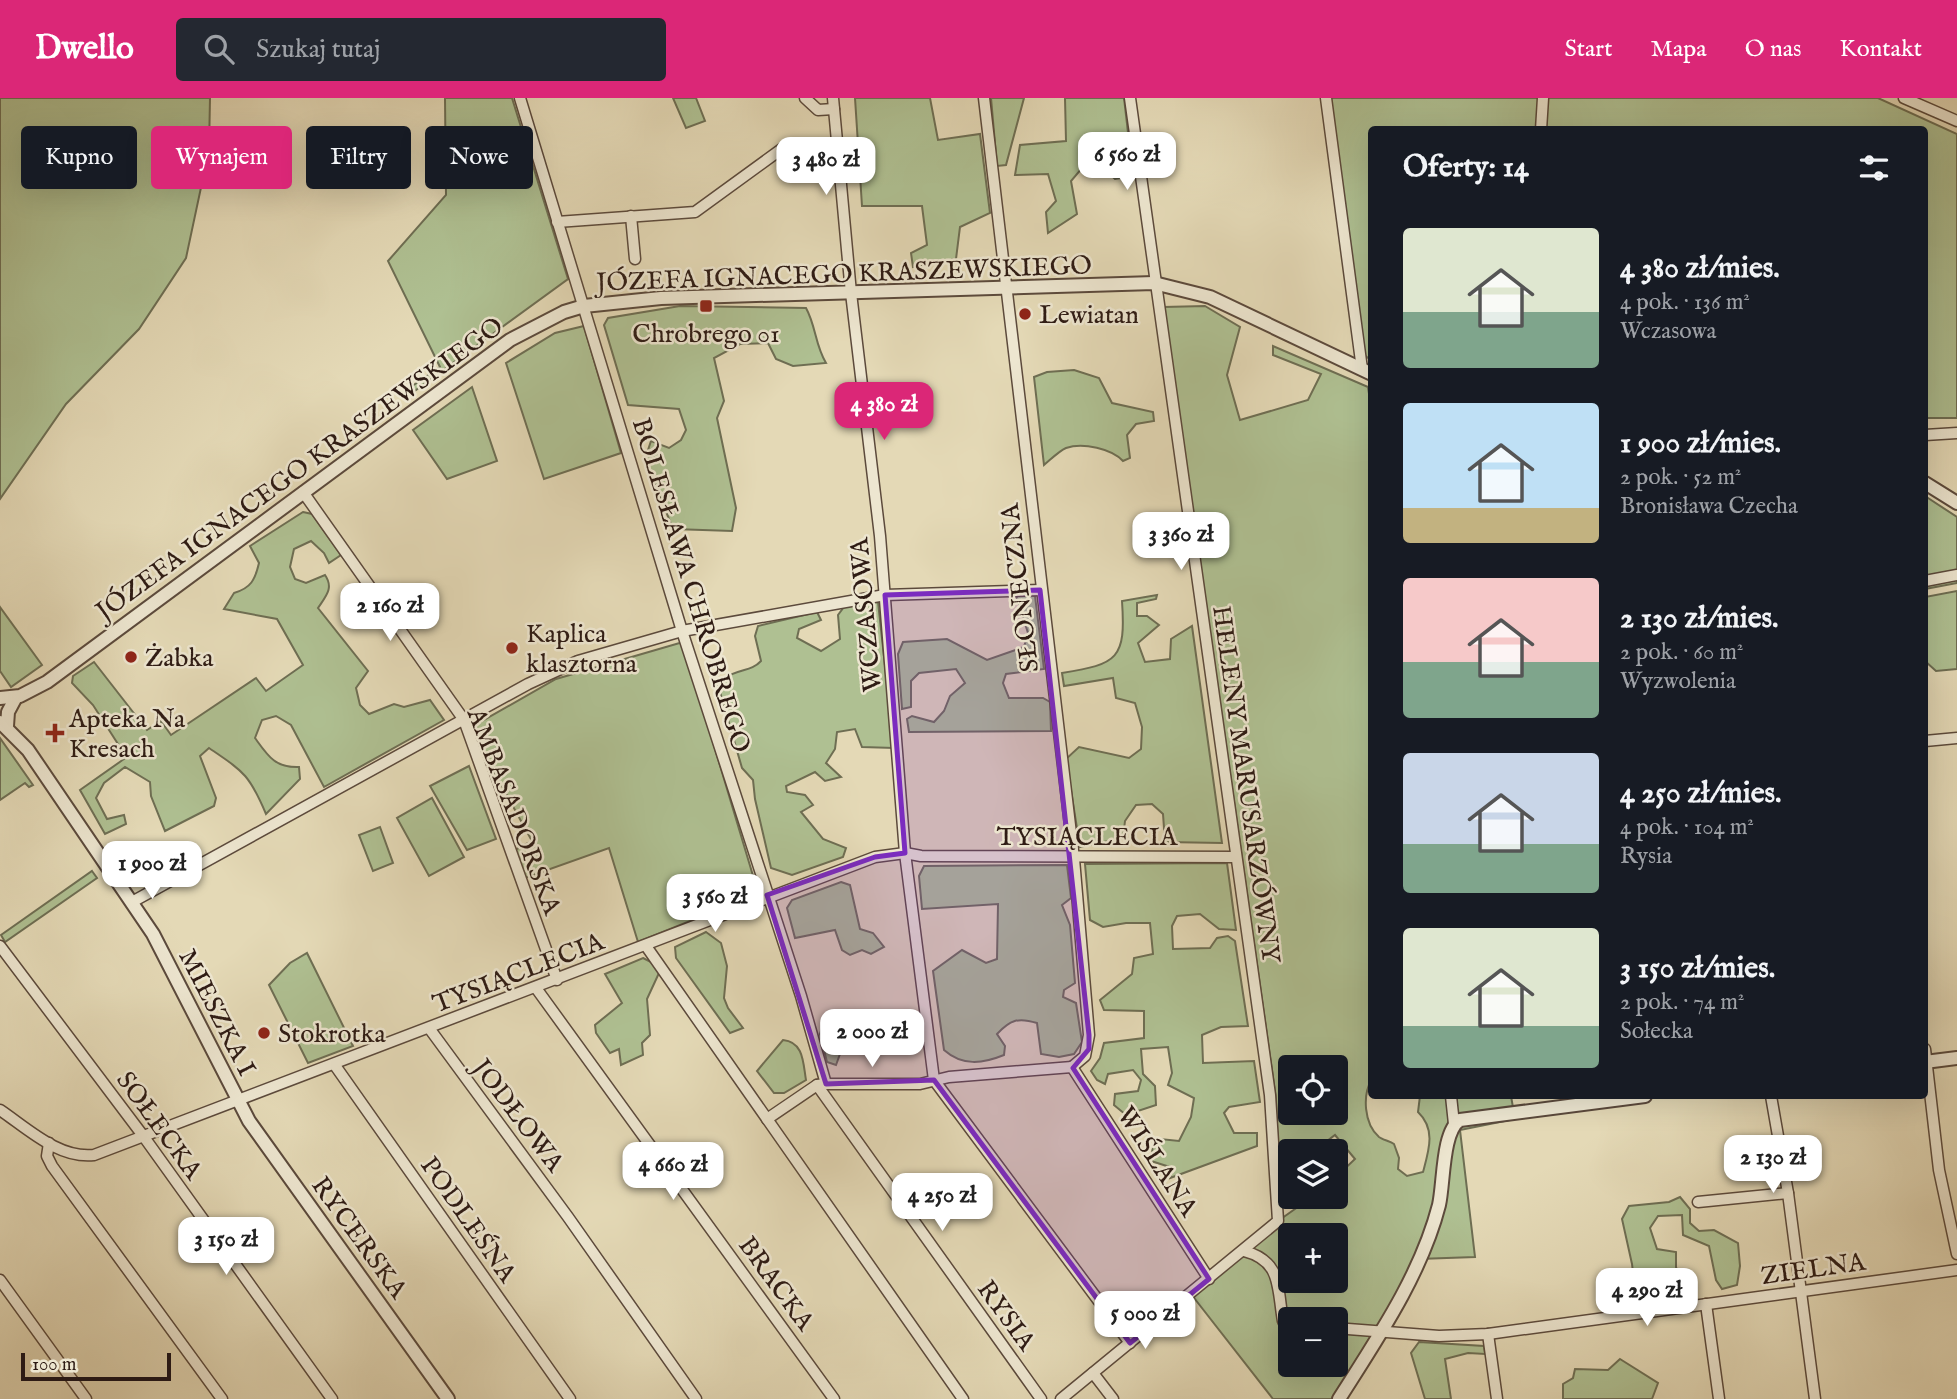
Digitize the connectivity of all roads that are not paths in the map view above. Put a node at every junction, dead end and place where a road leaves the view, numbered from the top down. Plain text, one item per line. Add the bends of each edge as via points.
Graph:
1 (520, 98) edge
2 (806, 98) edge
3 (984, 98) edge
4 (1130, 98) edge
5 (1326, 98) edge
6 (1543, 98) edge
7 (1904, 98) edge
8 (832, 105) edge
9 (1957, 121) edge
10 (1541, 126) edge
11 (834, 146) junction
12 (631, 216) junction
13 (557, 222) junction
14 (635, 259) dead end
15 (1154, 283) junction
16 (1006, 288) junction
17 (850, 293) junction
18 (584, 306) junction
19 (1367, 371) edge
20 (1957, 433) edge
21 (1928, 435) edge
22 (1928, 485) edge
23 (303, 492) junction
24 (1957, 503) edge
25 (1957, 575) edge
26 (1928, 580) edge
27 (1040, 590) junction
28 (885, 594) junction
29 (682, 631) junction
30 (1, 697) edge
31 (16, 697) junction
32 (464, 720) junction
33 (5, 729) edge
34 (1957, 738) edge
35 (1928, 741) edge
36 (905, 853) junction
37 (1235, 856) junction
38 (1074, 859) junction
39 (767, 895) junction
40 (132, 902) junction
41 (0, 946) edge
42 (646, 946) junction
43 (557, 980) junction
44 (536, 988) junction
45 (429, 1028) junction
46 (1928, 1058) edge
47 (1957, 1059) edge
48 (334, 1064) junction
49 (1072, 1067) junction
50 (934, 1080) junction
51 (1928, 1082) edge
52 (821, 1084) junction
53 (1451, 1099) edge
54 (1622, 1099) edge
55 (1772, 1099) edge
56 (237, 1101) junction
57 (0, 1110) edge
58 (767, 1119) junction
59 (1454, 1124) junction
60 (144, 1137) junction
61 (49, 1143) junction
62 (1788, 1193) junction
63 (1698, 1202) dead end
64 (1244, 1251) junction
65 (1957, 1254) edge
66 (1957, 1270) edge
67 (1209, 1279) junction
68 (0, 1280) edge
69 (1801, 1291) junction
70 (1706, 1304) junction
71 (1280, 1307) edge
72 (1348, 1329) edge
73 (1382, 1331) junction
74 (1488, 1334) junction
75 (1130, 1343) junction
76 (1093, 1373) junction
77 (86, 1399) edge
78 (222, 1399) edge
79 (332, 1399) edge
80 (448, 1399) edge
81 (570, 1399) edge
82 (696, 1399) edge
83 (834, 1399) edge
84 (963, 1399) edge
85 (1041, 1399) edge
86 (1061, 1399) edge
87 (1113, 1399) edge
88 (1339, 1399) edge
89 (1497, 1399) edge
90 (1719, 1399) edge
91 (1815, 1399) edge

1 - 13 street, BOLESŁAWA CHROBREGO
2 - 8 street via 818,110
3 - 16 street, SŁONECZNA
4 - 15 street, HELENY MARUSARZÓWNY
5 - 19 street
6 - 10 street
7 - 9 street
8 - 11 street, WCZASOWA
11 - 12 street via 783,149 695,212
11 - 17 street, WCZASOWA
12 - 13 street
12 - 14 street
13 - 18 street, BOLESŁAWA CHROBREGO
15 - 16 street, JÓZEFA IGNACEGO KRASZEWSKIEGO
15 - 19 street, JÓZEFA IGNACEGO KRASZEWSKIEGO via 1210,297
15 - 37 street, HELENY MARUSARZÓWNY
16 - 17 street, JÓZEFA IGNACEGO KRASZEWSKIEGO
16 - 27 street, SŁONECZNA
17 - 18 street, JÓZEFA IGNACEGO KRASZEWSKIEGO via 661,298
17 - 28 street, WCZASOWA
18 - 23 street, JÓZEFA IGNACEGO KRASZEWSKIEGO via 510,340
18 - 29 street, BOLESŁAWA CHROBREGO
20 - 21 street
22 - 24 street
23 - 31 street, JÓZEFA IGNACEGO KRASZEWSKIEGO via 47,682
23 - 32 street, AMBASADORSKA
25 - 26 street
27 - 28 street
27 - 38 street, SŁONECZNA
28 - 29 street
28 - 36 street, WCZASOWA
29 - 32 street via 578,661
29 - 39 street, BOLESŁAWA CHROBREGO
30 - 31 street, JÓZEFA IGNACEGO KRASZEWSKIEGO
31 - 33 street
32 - 40 street
32 - 43 street, AMBASADORSKA
33 - 40 street, MIESZKA I via 28,750
34 - 35 street
36 - 38 street, TYSIĄCLECIA
36 - 39 street, TYSIĄCLECIA via 875,857
36 - 50 street, WCZASOWA
37 - 38 street, TYSIĄCLECIA
37 - 64 street, HELENY MARUSARZÓWNY via 1270,1095 1279,1221
38 - 49 street, SŁONECZNA via 1089,1035 1085,1056
39 - 42 street, TYSIĄCLECIA
39 - 52 street, BOLESŁAWA CHROBREGO via 801,996
40 - 56 street, MIESZKA I via 153,934
41 - 60 street, SOŁECKA
42 - 43 street, TYSIĄCLECIA
42 - 58 street
43 - 44 street, TYSIĄCLECIA
44 - 45 street, TYSIĄCLECIA
44 - 83 street, BRACKA
45 - 48 street, TYSIĄCLECIA
45 - 82 street, JODŁOWA
46 - 47 street
48 - 56 street, TYSIĄCLECIA
48 - 81 street, PODLEŚNA
49 - 50 street
49 - 67 street, WIŚLANA
50 - 52 street via 920,1084
50 - 75 street
51 - 65 street via 1939,1170
52 - 58 street
52 - 85 street, RYSIA
53 - 59 street
54 - 59 street
55 - 62 street
56 - 60 street, TYSIĄCLECIA
56 - 80 street, RYCERSKA
57 - 61 street, TYSIĄCLECIA
58 - 84 street
59 - 73 street via 1433,1223
60 - 61 street, TYSIĄCLECIA via 81,1157
60 - 79 street, SOŁECKA
61 - 78 street via 47,1156 52,1166
62 - 63 street
62 - 69 street
64 - 67 street, HELENY MARUSARZÓWNY
64 - 71 street via 1262,1255 1273,1267
66 - 69 street, ZIELNA
67 - 75 street, HELENY MARUSARZÓWNY
68 - 77 street
69 - 70 street, ZIELNA
69 - 91 street
70 - 74 street, ZIELNA
70 - 90 street
72 - 73 street, ZIELNA
73 - 74 street, ZIELNA
73 - 88 street
74 - 89 street
75 - 76 street, HELENY MARUSARZÓWNY
76 - 86 street, HELENY MARUSARZÓWNY
76 - 87 street

